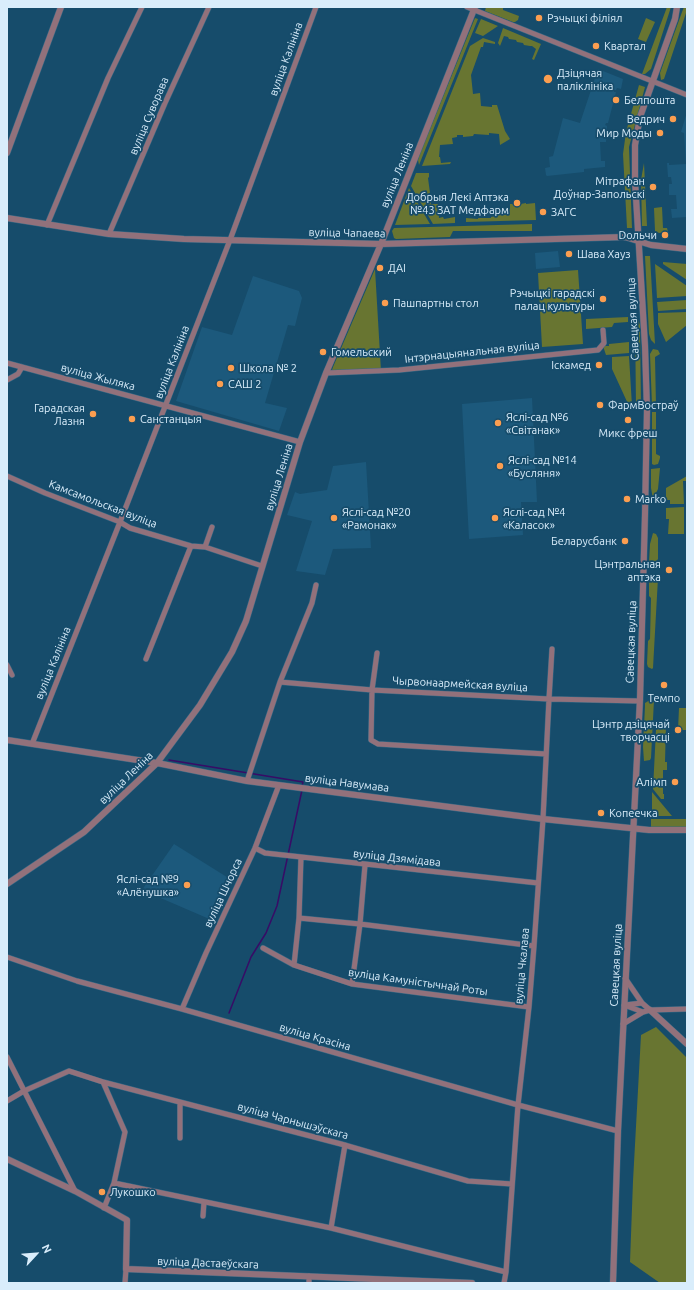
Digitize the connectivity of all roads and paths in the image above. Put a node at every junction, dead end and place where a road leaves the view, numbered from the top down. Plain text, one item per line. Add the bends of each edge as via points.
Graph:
1 (61, 7) edge
2 (142, 7) edge
3 (209, 7) edge
4 (316, 7) edge
5 (467, 7) edge
6 (677, 7) edge
7 (475, 8) edge
8 (652, 81) junction
9 (687, 95) edge
10 (7, 153) edge
11 (7, 218) edge
12 (47, 225) junction
13 (109, 234) junction
14 (230, 240) junction
15 (639, 241) junction
16 (381, 244) junction
17 (687, 249) edge
18 (603, 330) dead end
19 (7, 363) edge
20 (22, 367) junction
21 (326, 373) junction
22 (7, 380) edge
23 (165, 405) junction
24 (300, 442) junction
25 (7, 476) edge
26 (120, 522) junction
27 (212, 527) dead end
28 (192, 546) junction
29 (205, 547) junction
30 (262, 566) junction
31 (316, 585) dead end
32 (552, 649) dead end
33 (376, 652) dead end
34 (146, 659) dead end
35 (7, 665) edge
36 (12, 675) dead end
37 (280, 682) junction
38 (372, 690) junction
39 (548, 698) junction
40 (639, 701) junction
41 (7, 740) edge
42 (32, 744) junction
43 (546, 754) junction
44 (157, 763) junction
45 (246, 781) junction
46 (279, 785) junction
47 (543, 819) junction
48 (634, 828) junction
49 (687, 830) edge
50 (255, 848) junction
51 (301, 857) junction
52 (365, 865) junction
53 (538, 883) junction
54 (7, 884) edge
55 (299, 918) junction
56 (360, 924) junction
57 (534, 946) junction
58 (263, 948) dead end
59 (7, 957) edge
60 (294, 965) junction
61 (626, 978) junction
62 (352, 984) junction
63 (642, 1002) junction
64 (624, 1005) junction
65 (528, 1007) junction
66 (182, 1009) junction
67 (687, 1009) edge
68 (650, 1010) junction
69 (642, 1012) junction
70 (623, 1024) junction
71 (687, 1044) edge
72 (7, 1057) edge
73 (103, 1082) junction
74 (24, 1091) junction
75 (7, 1101) edge
76 (180, 1102) junction
77 (518, 1105) junction
78 (618, 1131) junction
79 (180, 1138) dead end
80 (345, 1145) junction
81 (7, 1159) edge
82 (114, 1183) junction
83 (512, 1184) junction
84 (75, 1191) junction
85 (204, 1202) junction
86 (104, 1208) junction
87 (203, 1216) dead end
88 (331, 1228) junction
89 (126, 1269) junction
90 (506, 1272) junction
91 (309, 1276) junction
92 (125, 1283) edge
93 (309, 1283) edge
94 (472, 1283) edge
95 (504, 1283) edge
96 (613, 1283) edge

1 - 10 street
2 - 12 street via 108,78
3 - 13 street, вуліца Суворава
4 - 14 street, вуліца Калініна
5 - 7 street
6 - 8 street, Савецкая вуліца
7 - 8 street
7 - 16 street, вуліца Леніна
8 - 9 street
8 - 15 street, Савецкая вуліца via 640,118 635,145
11 - 12 street, вуліца Чапаева
12 - 13 street, вуліца Чапаева
13 - 14 street, вуліца Чапаева
14 - 16 street, вуліца Чапаева
14 - 23 street, вуліца Калініна
15 - 16 street, вуліца Чапаева via 625,237
15 - 17 street, вуліца Чапаева
15 - 40 street, Савецкая вуліца via 647,410
16 - 21 street, вуліца Леніна
18 - 21 street, Інтэрнацыянальная вуліца via 604,343 598,350 399,370
19 - 20 street, вуліца Жыляка
20 - 22 street via 18,374
20 - 23 street, вуліца Жыляка
21 - 24 street, вуліца Леніна
23 - 24 street, вуліца Жыляка
23 - 26 street, вуліца Калініна
24 - 30 street, вуліца Леніна
25 - 26 street, Камсамольская вуліца
26 - 28 street, Камсамольская вуліца via 130,528
26 - 42 street, вуліца Калініна
27 - 29 street
28 - 29 street, Камсамольская вуліца
28 - 34 street
29 - 30 street, Камсамольская вуліца
30 - 44 street, вуліца Леніна via 246,621 232,652 200,705
31 - 37 street via 312,603
32 - 39 street, вуліца Чкалава
33 - 38 street
35 - 36 street
37 - 38 street, Чырвонаармейская вуліца
37 - 45 street
38 - 39 street, Чырвонаармейская вуліца
38 - 43 street via 371,740 378,744
39 - 40 street, Чырвонаармейская вуліца
39 - 43 street, вуліца Чкалава
40 - 48 street, Савецкая вуліца
41 - 42 street, вуліца Навумава
42 - 44 street, вуліца Навумава
43 - 47 street, вуліца Чкалава
44 - 45 street, вуліца Навумава
44 - 54 street, вуліца Леніна via 84,832
45 - 46 street, вуліца Навумава
46 - 47 street, вуліца Навумава
46 - 50 street, вуліца Шчорса
47 - 48 street, вуліца Навумава
47 - 53 street, вуліца Чкалава
48 - 49 street, вуліца Навумава
48 - 61 street, Савецкая вуліца
50 - 51 street, вуліца Дзямідава via 265,853
50 - 66 street, вуліца Шчорса
51 - 52 street, вуліца Дзямідава
51 - 55 street
52 - 53 street, вуліца Дзямідава
52 - 56 street
53 - 57 street, вуліца Чкалава
55 - 56 street
55 - 60 street
56 - 57 street
56 - 62 street
57 - 65 street, вуліца Чкалава
58 - 60 street, вуліца Камуністычнай Роты
59 - 66 street, вуліца Красіна via 77,981
60 - 62 street, вуліца Камуністычнай Роты
61 - 63 street
61 - 64 street, Савецкая вуліца
62 - 65 street, вуліца Камуністычнай Роты
63 - 64 street
63 - 68 street
64 - 69 street
64 - 70 street, Савецкая вуліца
65 - 77 street, вуліца Чкалава
66 - 77 street, вуліца Красіна
67 - 68 street
68 - 69 street
68 - 71 street
69 - 70 street
70 - 78 street, Савецкая вуліца
72 - 74 street
73 - 74 street, вуліца Чарнышэўскага via 70,1071
73 - 76 street, вуліца Чарнышэўскага
73 - 82 street via 125,1132
74 - 75 street
74 - 84 street
76 - 79 street
76 - 80 street, вуліца Чарнышэўскага
77 - 78 street, вуліца Красіна
77 - 83 street, вуліца Чкалава
78 - 96 street, Савецкая вуліца
80 - 83 street, вуліца Чарнышэўскага via 468,1181
80 - 88 street
81 - 84 street
82 - 85 street
82 - 86 street
83 - 90 street, вуліца Чкалава
84 - 86 street
85 - 87 street
85 - 88 street
86 - 89 street via 127,1220
88 - 90 street
89 - 91 street, вуліца Дастаеўскага
89 - 92 street
90 - 95 street, вуліца Чкалава
91 - 93 street
91 - 94 street, вуліца Дастаеўскага

